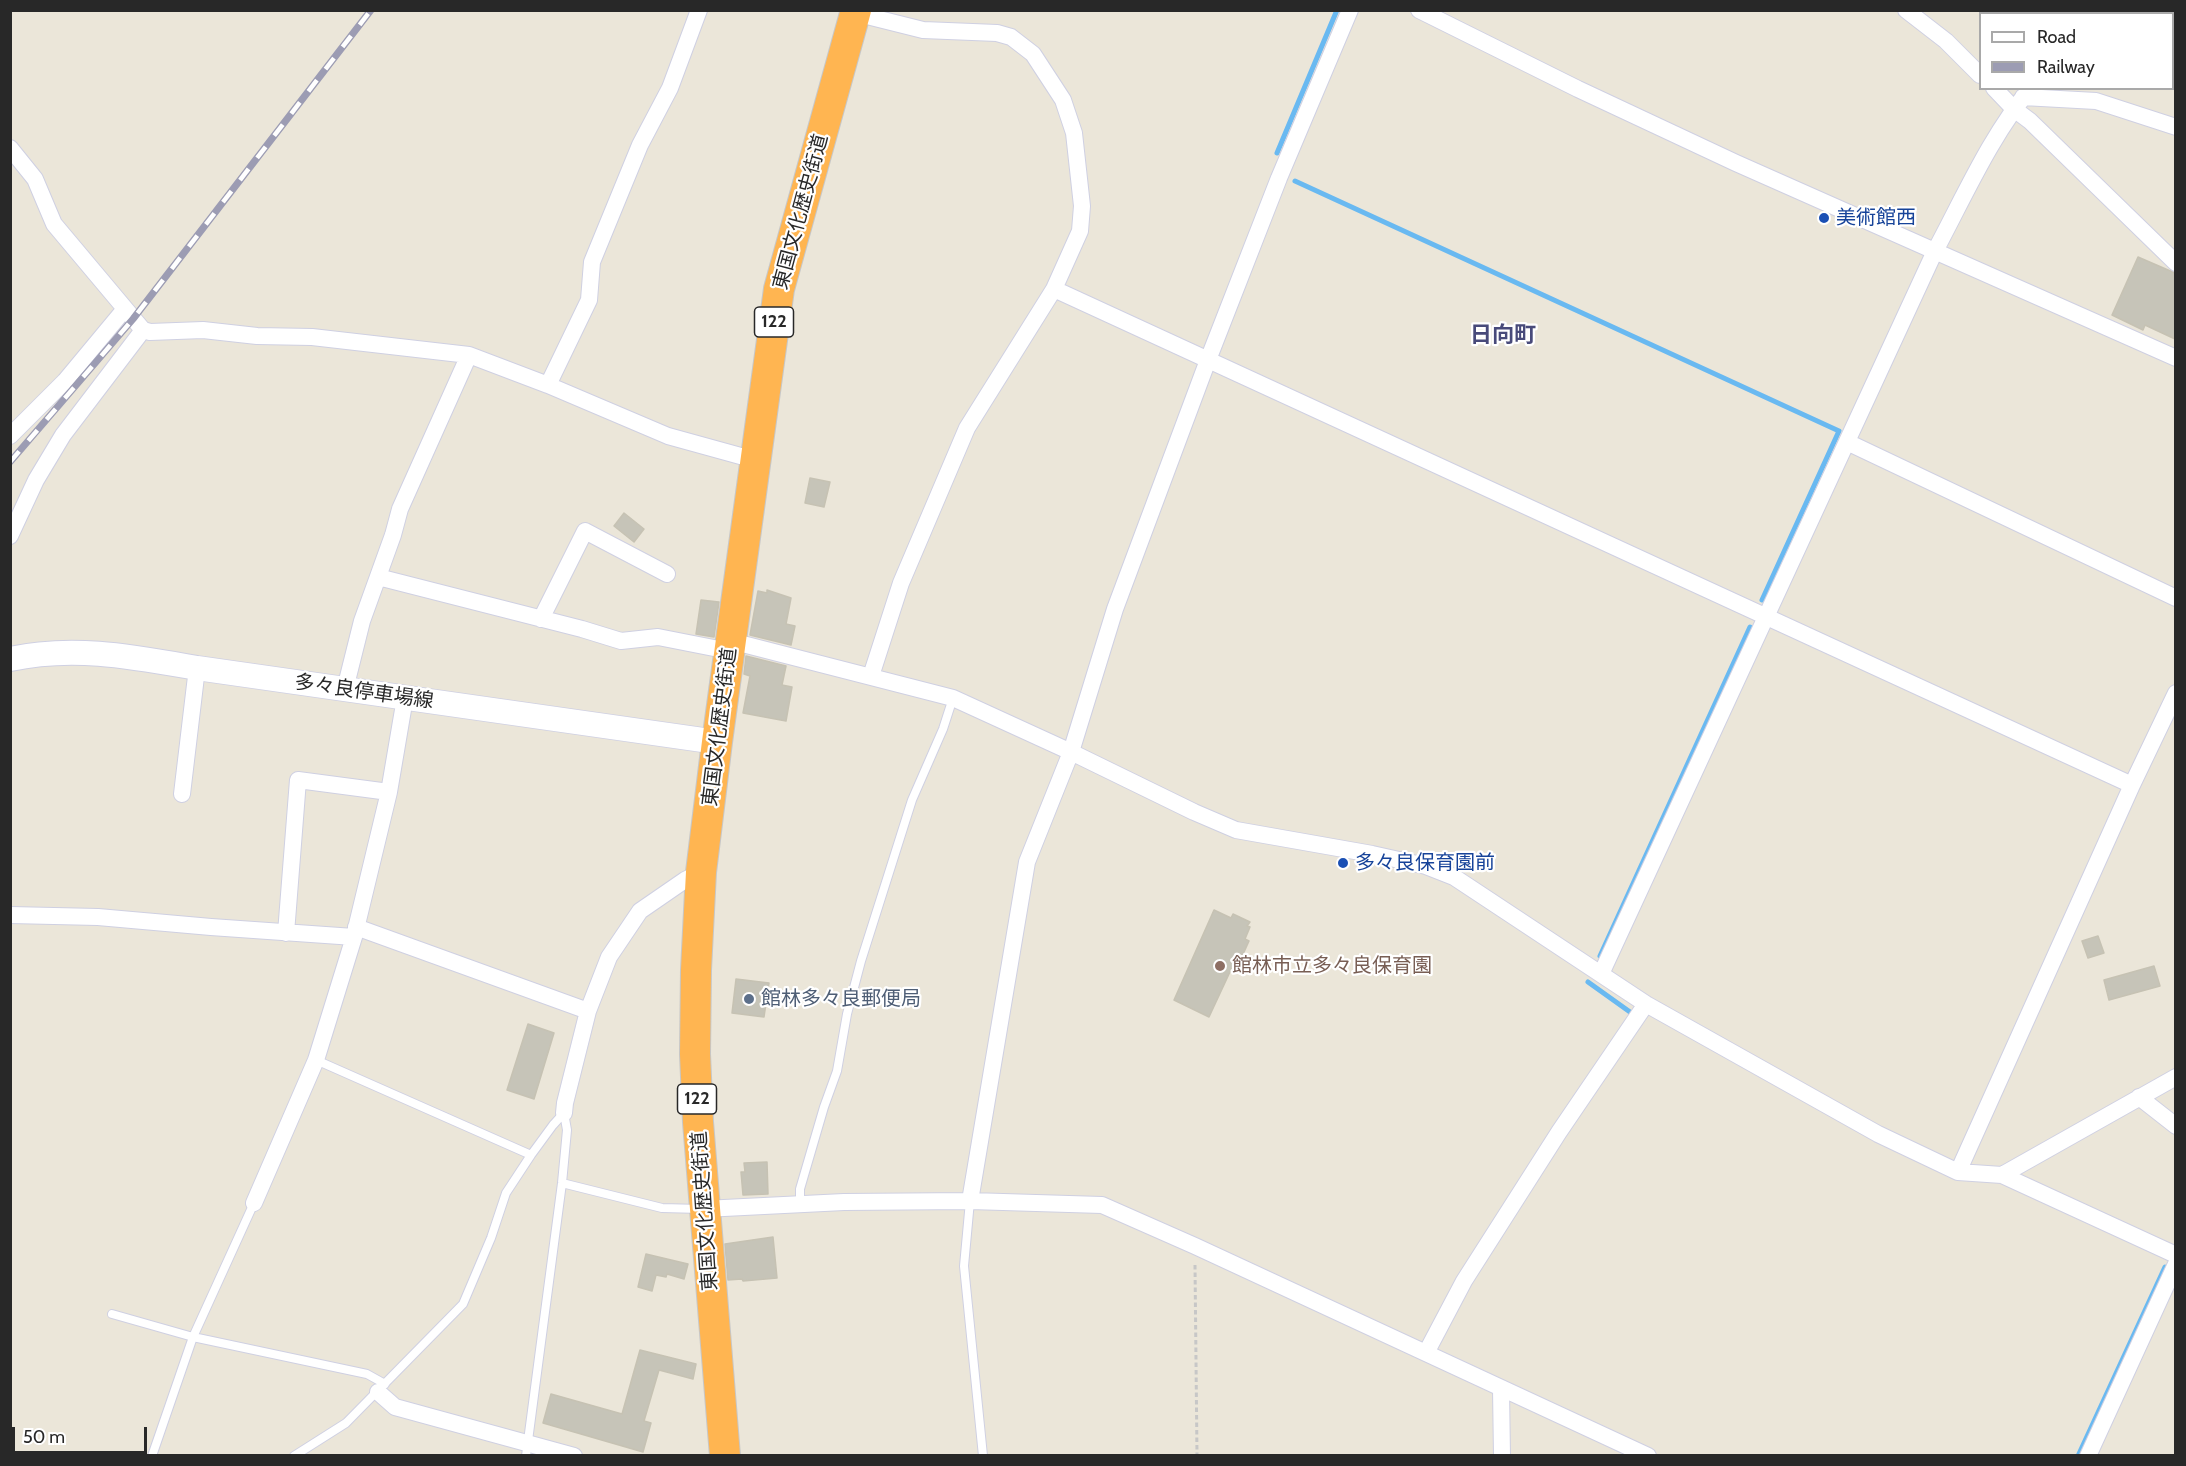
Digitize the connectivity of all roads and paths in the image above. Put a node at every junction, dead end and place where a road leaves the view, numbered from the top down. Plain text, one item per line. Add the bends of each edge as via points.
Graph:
1 (699, 10) edge
2 (1350, 10) edge
3 (1419, 10) edge
4 (1906, 10) edge
5 (855, 12) edge
6 (1979, 74) edge
7 (2000, 90) edge
8 (2022, 98) edge
9 (2175, 127) edge
10 (10, 148) edge
11 (1935, 251) junction
12 (2175, 263) edge
13 (1054, 289) junction
14 (124, 310) junction
15 (143, 330) junction
16 (469, 355) junction
17 (2175, 358) edge
18 (1208, 360) junction
19 (548, 385) junction
20 (10, 436) edge
21 (1847, 442) junction
22 (755, 460) junction
23 (10, 536) edge
24 (667, 574) dead end
25 (378, 577) junction
26 (2175, 598) edge
27 (1766, 618) junction
28 (541, 619) junction
29 (730, 646) junction
30 (10, 659) edge
31 (197, 668) junction
32 (871, 676) junction
33 (345, 689) junction
34 (2175, 693) edge
35 (405, 698) junction
36 (953, 698) junction
37 (717, 742) junction
38 (1071, 752) junction
39 (2132, 785) junction
40 (389, 792) junction
41 (182, 794) dead end
42 (702, 872) junction
43 (10, 915) edge
44 (355, 932) junction
45 (286, 933) junction
46 (1601, 974) junction
47 (1646, 1004) junction
48 (588, 1011) junction
49 (316, 1060) junction
50 (2175, 1077) edge
51 (2139, 1097) junction
52 (564, 1113) junction
53 (2175, 1126) edge
54 (531, 1155) junction
55 (1958, 1173) junction
56 (2002, 1175) junction
57 (562, 1183) junction
58 (970, 1201) junction
59 (254, 1203) joint
60 (800, 1204) junction
61 (704, 1209) junction
62 (1195, 1246) junction
63 (2175, 1255) edge
64 (2175, 1264) edge
65 (112, 1314) dead end
66 (194, 1337) junction
67 (1426, 1353) junction
68 (381, 1388) junction
69 (1501, 1389) junction
70 (527, 1449) edge
71 (152, 1455) edge
72 (294, 1455) edge
73 (574, 1455) edge
74 (725, 1455) edge
75 (983, 1455) edge
76 (1197, 1455) edge
77 (1502, 1455) edge
78 (1648, 1455) edge
79 (2088, 1455) edge

1 - 19 street via 670,88 639,145 592,262 589,300
2 - 18 street
3 - 11 street via 1684,138
4 - 6 street via 1946,41
5 - 13 street via 923,30 997,33 1033,54 1064,100 1074,133 1082,206 1080,231
5 - 22 highway, 東国文化歴史街道 / 122 via 779,289
7 - 8 street
8 - 9 street via 2096,101
8 - 11 street
8 - 12 street via 2030,121
10 - 14 street via 35,179 54,224
11 - 17 street
11 - 21 street
13 - 18 street
13 - 32 street via 967,428 901,583
14 - 15 street
14 - 20 street via 65,381
15 - 16 street via 312,337
15 - 23 street via 63,435
16 - 19 street
16 - 25 street via 400,508
18 - 27 street
18 - 38 street via 1115,609
19 - 22 street via 669,436
21 - 26 street
21 - 27 street
22 - 29 highway, 東国文化歴史街道 / 122
24 - 28 street via 585,531
25 - 28 street
25 - 33 street
27 - 39 street
27 - 46 street
28 - 29 street via 621,640 658,637
29 - 32 street
29 - 37 highway, 東国文化歴史街道 / 122
30 - 31 main road, 多々良停車場線 via 47,652 94,652
31 - 33 main road, 多々良停車場線
31 - 41 street
32 - 36 street
33 - 35 main road, 多々良停車場線
34 - 39 street
35 - 37 main road, 多々良停車場線
35 - 40 street
36 - 38 street
36 - 60 lane via 912,800 861,961 837,1071 800,1189
37 - 42 highway, 東国文化歴史街道 / 122
38 - 46 street via 1236,830 1372,854 1454,877
38 - 58 street via 1028,862
39 - 55 street
40 - 44 street
40 - 45 street via 298,780
42 - 48 street via 640,911 609,957
42 - 61 highway, 東国文化歴史街道 / 122 via 695,1054
43 - 45 street via 98,917
44 - 45 street
44 - 48 street
44 - 49 street
46 - 47 street
47 - 55 street via 1878,1134
47 - 67 street via 1464,1281
48 - 52 street
49 - 54 lane
49 - 59 street
50 - 51 street
51 - 53 street
51 - 56 street
52 - 54 lane
52 - 57 lane via 567,1130
54 - 68 lane via 506,1193 463,1304
55 - 56 street
56 - 63 street
57 - 61 lane via 662,1208
57 - 70 lane
58 - 60 street
58 - 62 street via 1102,1205
58 - 75 lane via 964,1266
59 - 66 lane
60 - 61 street
61 - 74 highway, 東国文化歴史街道 / 122
62 - 67 street
62 - 76 path
64 - 79 street
65 - 66 lane
66 - 68 lane via 367,1374
66 - 71 lane
67 - 69 street
68 - 70 street via 395,1407
68 - 72 lane via 346,1423
69 - 77 street
69 - 78 street
70 - 73 street

